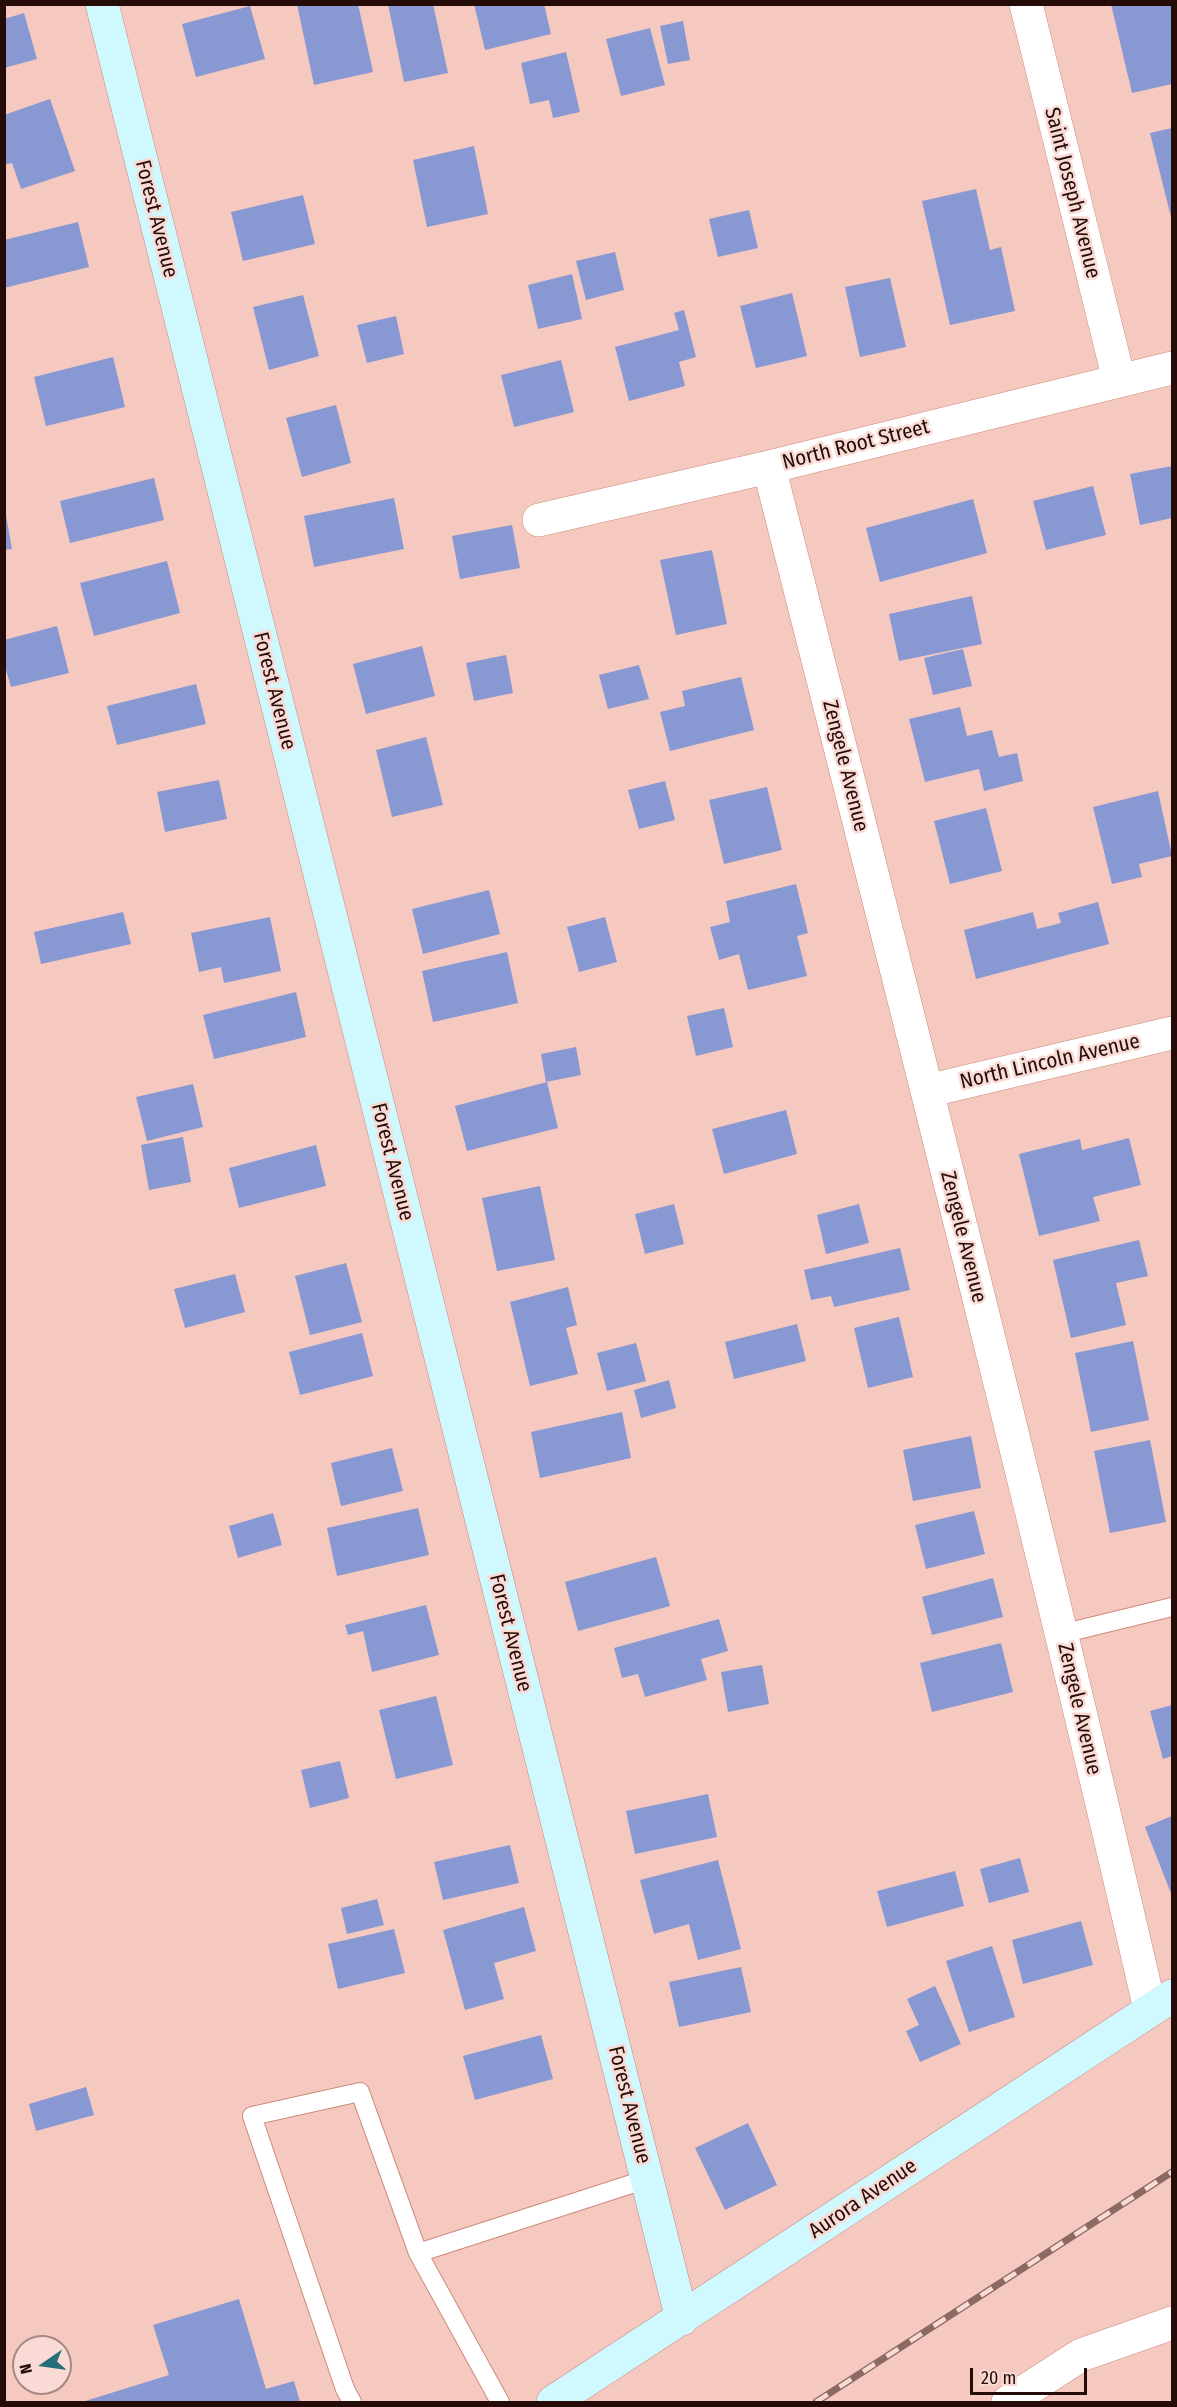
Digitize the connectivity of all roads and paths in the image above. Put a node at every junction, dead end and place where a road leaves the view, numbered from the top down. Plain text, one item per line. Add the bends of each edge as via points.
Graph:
1 (102, 4) edge
2 (1026, 4) edge
3 (1173, 368) edge
4 (1119, 380) junction
5 (769, 467) junction
6 (540, 520) dead end
7 (1173, 1033) edge
8 (927, 1091) junction
9 (1173, 1607) edge
10 (1061, 1634) junction
11 (1161, 2002) edge
12 (647, 2178) junction
13 (418, 2253) junction
14 (682, 2319) junction
15 (1173, 2324) edge
16 (352, 2403) edge
17 (500, 2403) edge
18 (553, 2403) edge
19 (1008, 2403) edge

1 - 12 street, Forest Avenue
2 - 4 street, Saint Joseph Avenue
3 - 4 street, North Root Street
4 - 5 street, North Root Street
5 - 6 street, North Root Street
5 - 8 street, Zengele Avenue
7 - 8 street, North Lincoln Avenue
8 - 10 street, Zengele Avenue
9 - 10 lane
10 - 11 street, Zengele Avenue
11 - 14 street, Aurora Avenue
12 - 13 lane
12 - 14 street, Forest Avenue
13 - 16 lane via 360,2092 252,2116
13 - 17 lane
14 - 18 street, Aurora Avenue
15 - 19 street via 1081,2355

